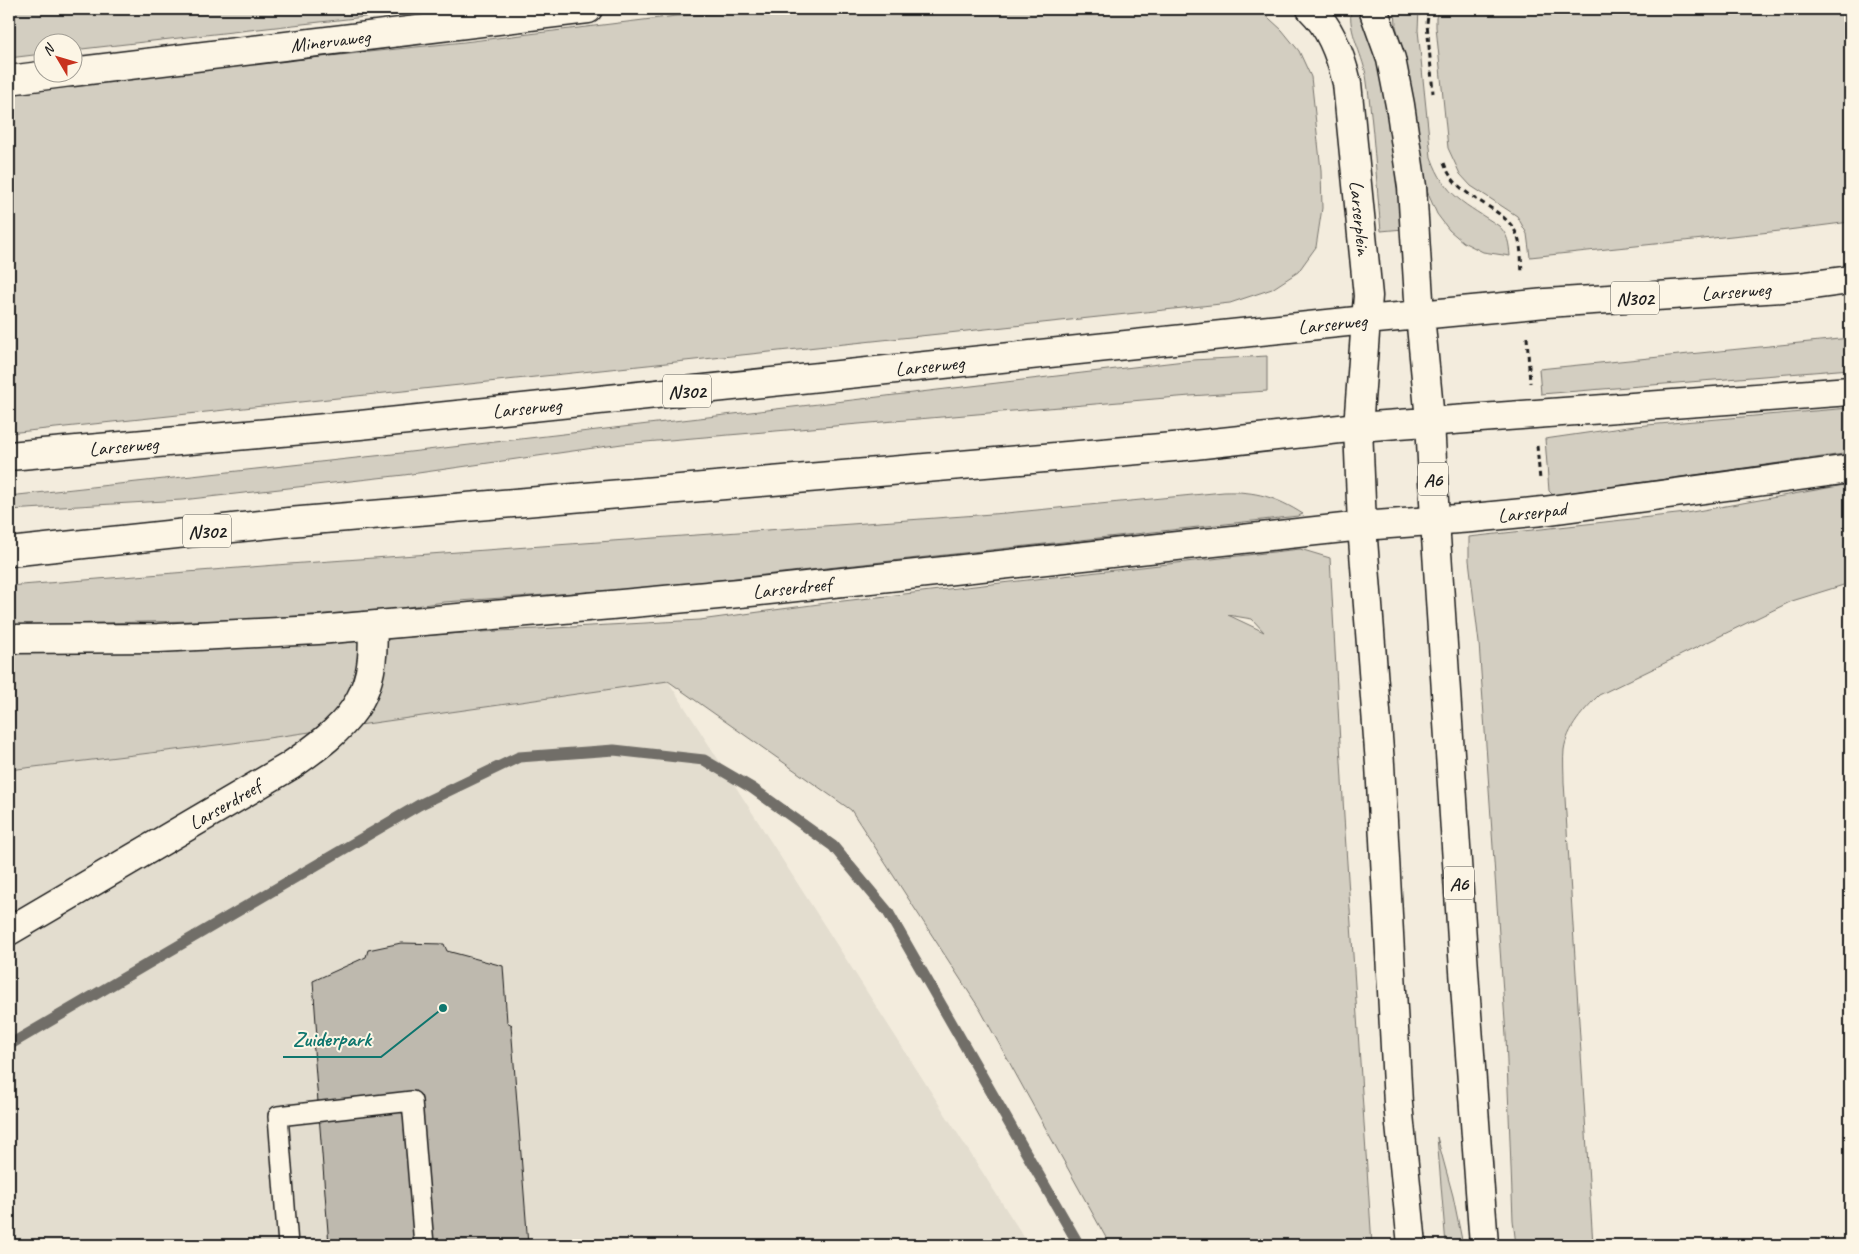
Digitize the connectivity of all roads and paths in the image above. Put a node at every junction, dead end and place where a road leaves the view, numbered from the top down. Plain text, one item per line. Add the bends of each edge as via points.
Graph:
1 (588, 9) edge
2 (1373, 9) edge
3 (1429, 9) edge
4 (1320, 10) edge
5 (82, 71) edge
6 (32, 77) edge
7 (9, 80) edge
8 (1434, 101) dead end
9 (1850, 280) edge
10 (1420, 315) junction
11 (1366, 320) junction
12 (1850, 391) edge
13 (1430, 420) junction
14 (1358, 426) junction
15 (9, 456) edge
16 (1850, 469) edge
17 (1435, 521) junction
18 (1362, 526) junction
19 (1212, 542) joint
20 (9, 552) edge
21 (372, 626) junction
22 (9, 639) edge
23 (9, 931) edge
24 (288, 1245) edge
25 (424, 1245) edge
26 (1412, 1245) edge
27 (1484, 1245) edge

1 - 5 main road, Minervaweg
2 - 10 main road via 1391,59 1400,105 1412,187
3 - 8 path via 1427,32
4 - 11 main road, Larserplein via 1342,60 1347,83 1368,296
6 - 7 main road, Minervaweg
9 - 10 main road, Larserweg / N302 via 1798,287 1546,303
10 - 11 main road, Larserweg / N302
10 - 13 main road
11 - 14 main road, Larserplein
11 - 15 main road, Larserweg / N302 via 360,425
12 - 13 main road, N302
13 - 14 main road, N302
13 - 17 main road, A6
14 - 18 main road, Larserplein
14 - 20 main road, N302 via 1185,446 289,522
16 - 17 main road, Larserpad via 1570,507
17 - 18 main road, Larserpad
17 - 27 main road, A6
18 - 19 main road, Larserpad
18 - 26 main road, Larserplein via 1380,764 1398,1104
19 - 21 main road, Larserdreef via 750,592
21 - 22 main road, Larserdreef via 158,638
21 - 23 main road, Larserdreef via 371,662 364,694 355,710 329,739 290,766
24 - 25 lane via 278,1116 412,1101

